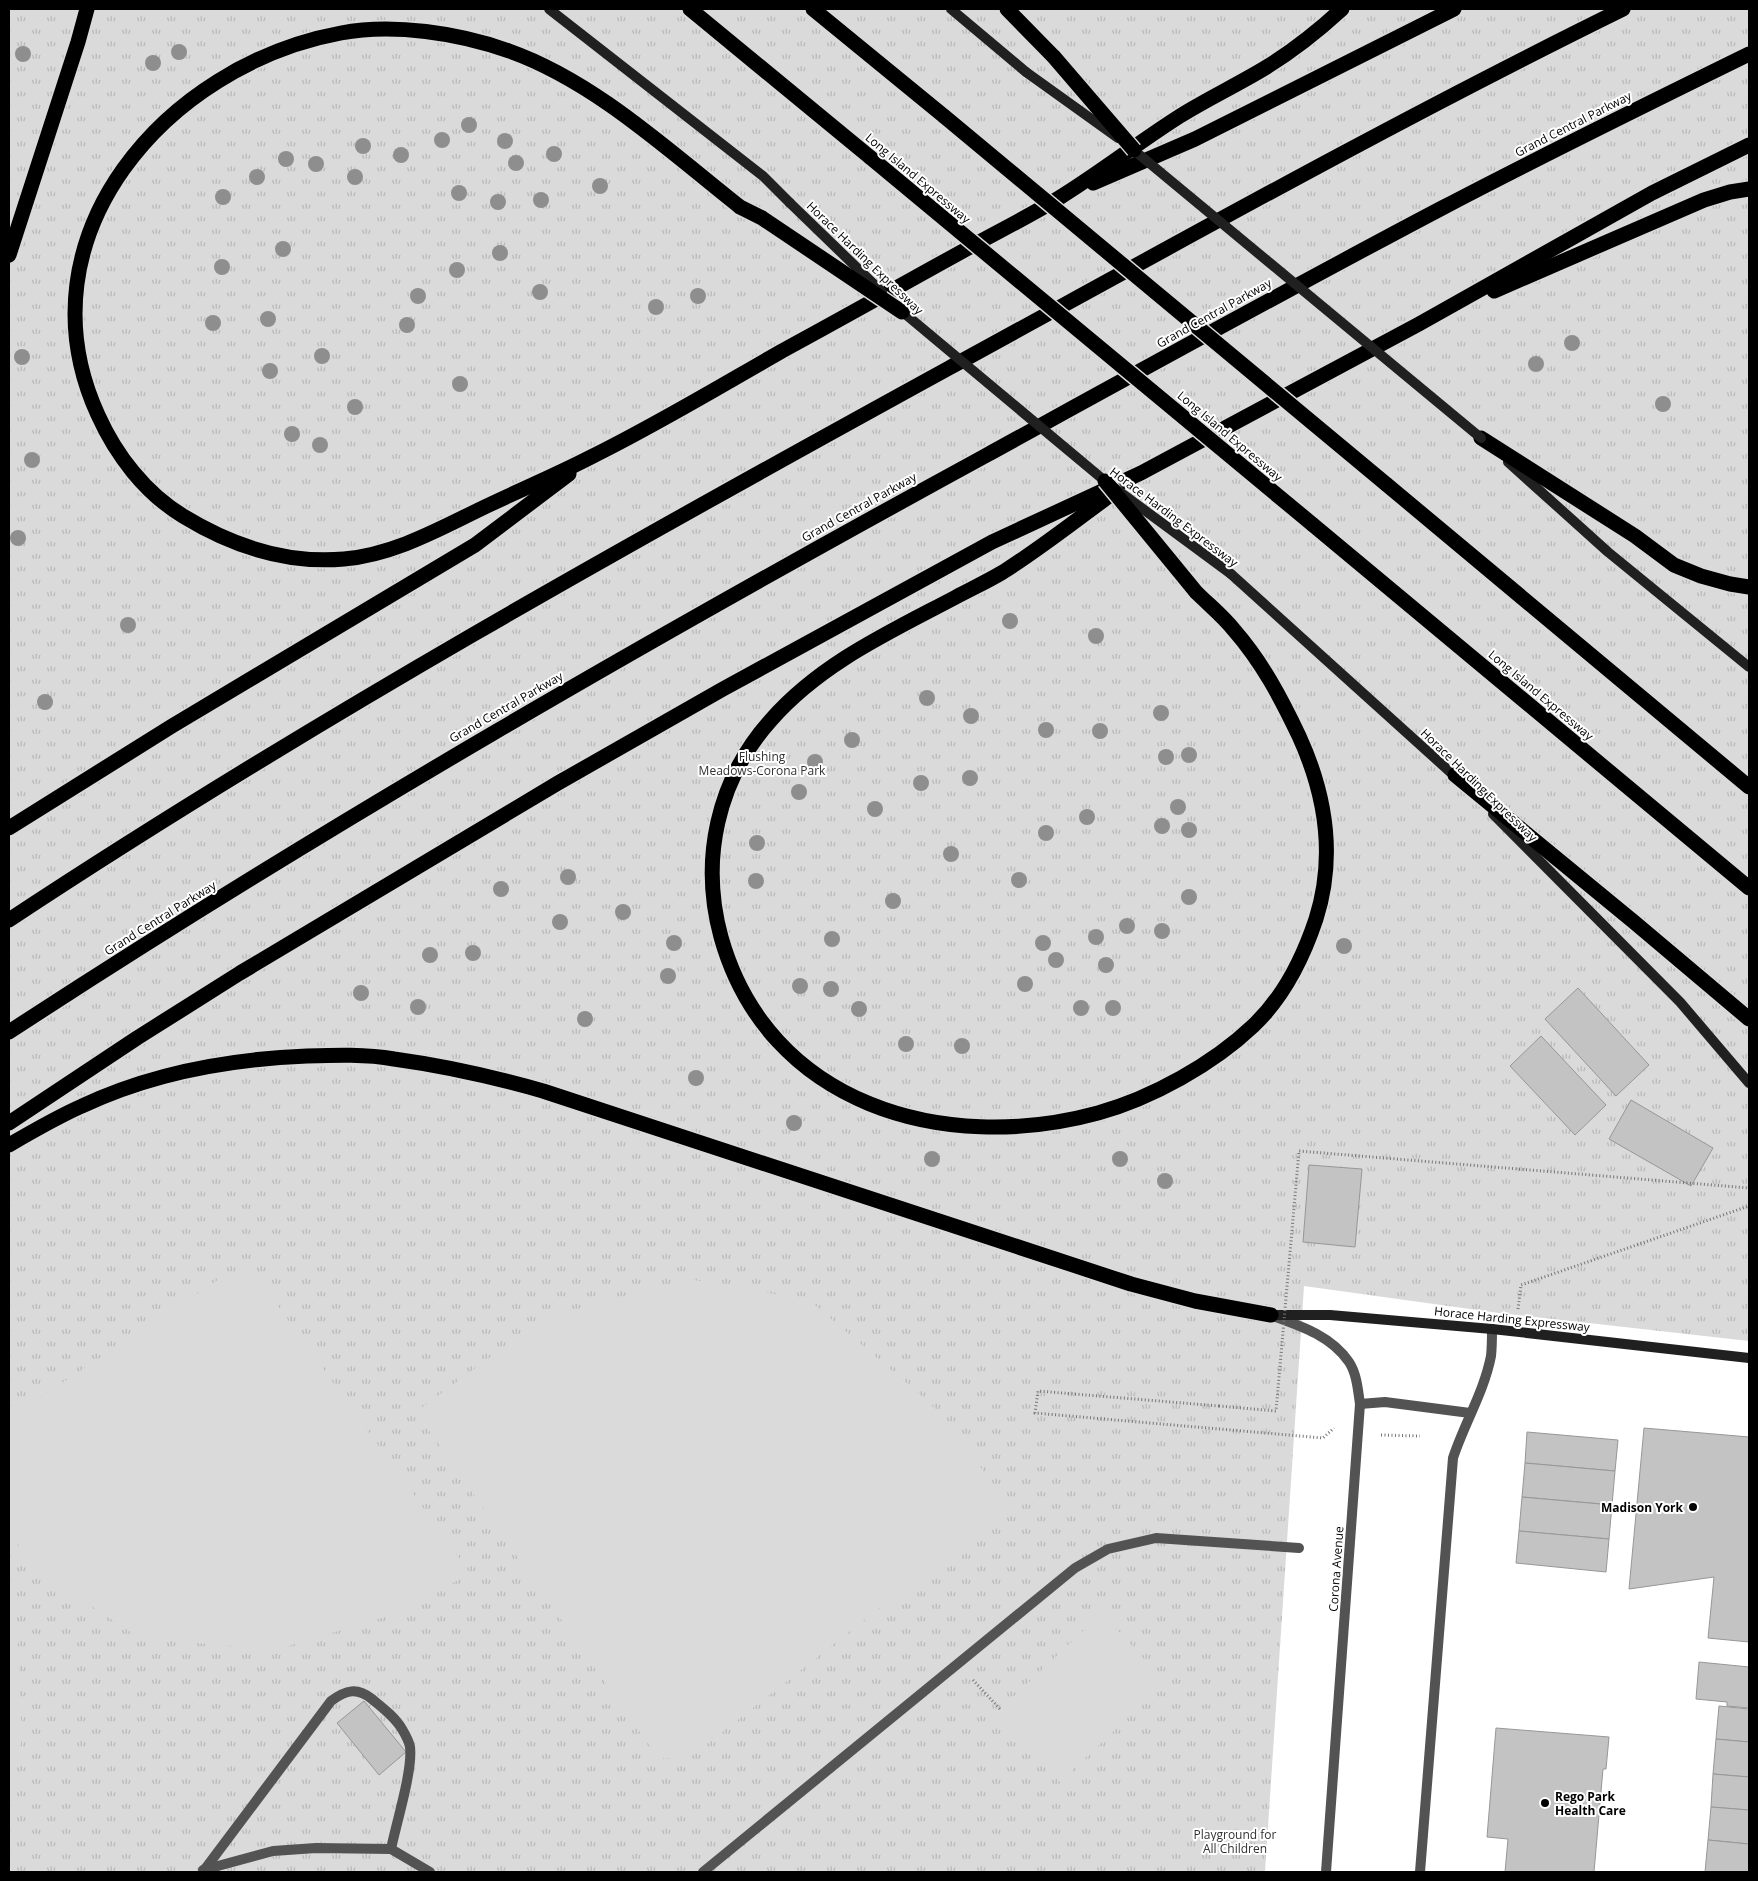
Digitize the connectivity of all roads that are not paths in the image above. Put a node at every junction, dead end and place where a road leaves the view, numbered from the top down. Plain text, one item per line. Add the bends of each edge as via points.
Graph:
1 (87, 9) edge
2 (549, 9) edge
3 (690, 9) edge
4 (812, 9) edge
5 (951, 9) edge
6 (1007, 9) edge
7 (1342, 9) edge
8 (1454, 9) edge
9 (1623, 9) edge
10 (1749, 54) edge
11 (1749, 145) edge
12 (1134, 150) junction
13 (1749, 189) edge
14 (1059, 198) junction
15 (9, 255) edge
16 (902, 312) junction
17 (1419, 324) junction
18 (1481, 438) junction
19 (594, 456) junction
20 (1141, 473) junction
21 (1105, 481) junction
22 (1749, 587) edge
23 (1749, 667) edge
24 (1455, 775) junction
25 (1749, 787) edge
26 (9, 828) edge
27 (1749, 888) edge
28 (9, 920) edge
29 (1749, 1018) edge
30 (9, 1032) edge
31 (1749, 1083) edge
32 (9, 1123) edge
33 (9, 1145) edge
34 (1272, 1315) junction
35 (1492, 1329) junction
36 (1749, 1358) edge
37 (1360, 1404) junction
38 (1470, 1413) junction
39 (1299, 1548) dead end
40 (391, 1849) junction
41 (203, 1871) edge
42 (430, 1872) edge
43 (703, 1872) edge
44 (1326, 1872) edge
45 (1420, 1872) edge

1 - 15 highway
2 - 16 main road, Horace Harding Expressway, bridge via 763,176
3 - 27 highway, Long Island Expressway, bridge
4 - 25 highway, bridge
5 - 12 main road, bridge via 1026,72
6 - 12 highway, bridge
7 - 14 highway via 1289,53 1182,114
8 - 14 highway via 1194,139
9 - 28 highway via 1329,160 676,518 371,695 189,805
10 - 30 highway, Grand Central Parkway via 1592,131 1246,312 741,590 254,876
11 - 17 highway via 1652,193
12 - 18 main road, bridge
13 - 17 highway via 1704,200
14 - 19 highway
16 - 19 highway, bridge via 762,218 740,207 614,107 580,86 509,51 428,32 387,29 345,32 267,55 198,94 162,124 110,187 94,220 76,286 74,322 81,368 104,429 124,461 170,509 203,528 272,555 308,560 373,554 430,534
16 - 21 main road, Horace Harding Expressway, bridge
17 - 20 highway
18 - 22 highway via 1635,536 1674,565 1701,576
18 - 23 main road via 1608,552
19 - 26 highway via 476,544
20 - 21 highway, bridge via 1002,572 868,643 811,681 767,724 730,781 718,814 711,882 715,916 726,954 741,988 762,1022 785,1050 850,1096 881,1109 914,1118 994,1127 1068,1120 1140,1098 1225,1049 1255,1024 1296,969 1309,938 1326,870 1322,801 1313,766 1276,689 1253,654 1232,626 1196,592
20 - 32 highway via 992,542 634,739 240,973
21 - 24 main road, Horace Harding Expressway, bridge via 1231,574
24 - 29 highway
24 - 31 main road, Horace Harding Expressway via 1680,1002
33 - 34 highway via 84,1105 121,1090 205,1067 283,1057 393,1058 468,1071 542,1091 1131,1284 1195,1301
34 - 35 main road, Horace Harding Expressway via 1330,1315
34 - 37 street, Corona Avenue via 1303,1327 1333,1345 1350,1363
35 - 36 main road, Horace Harding Expressway
35 - 38 street via 1491,1355
37 - 38 street via 1385,1402
37 - 44 street, Corona Avenue
38 - 45 street via 1453,1458
39 - 43 street via 1156,1538 1108,1549 1075,1568
40 - 41 street via 273,1851
40 - 41 street via 410,1763 410,1746 402,1728 391,1715 355,1690 342,1693 331,1701
40 - 42 street

